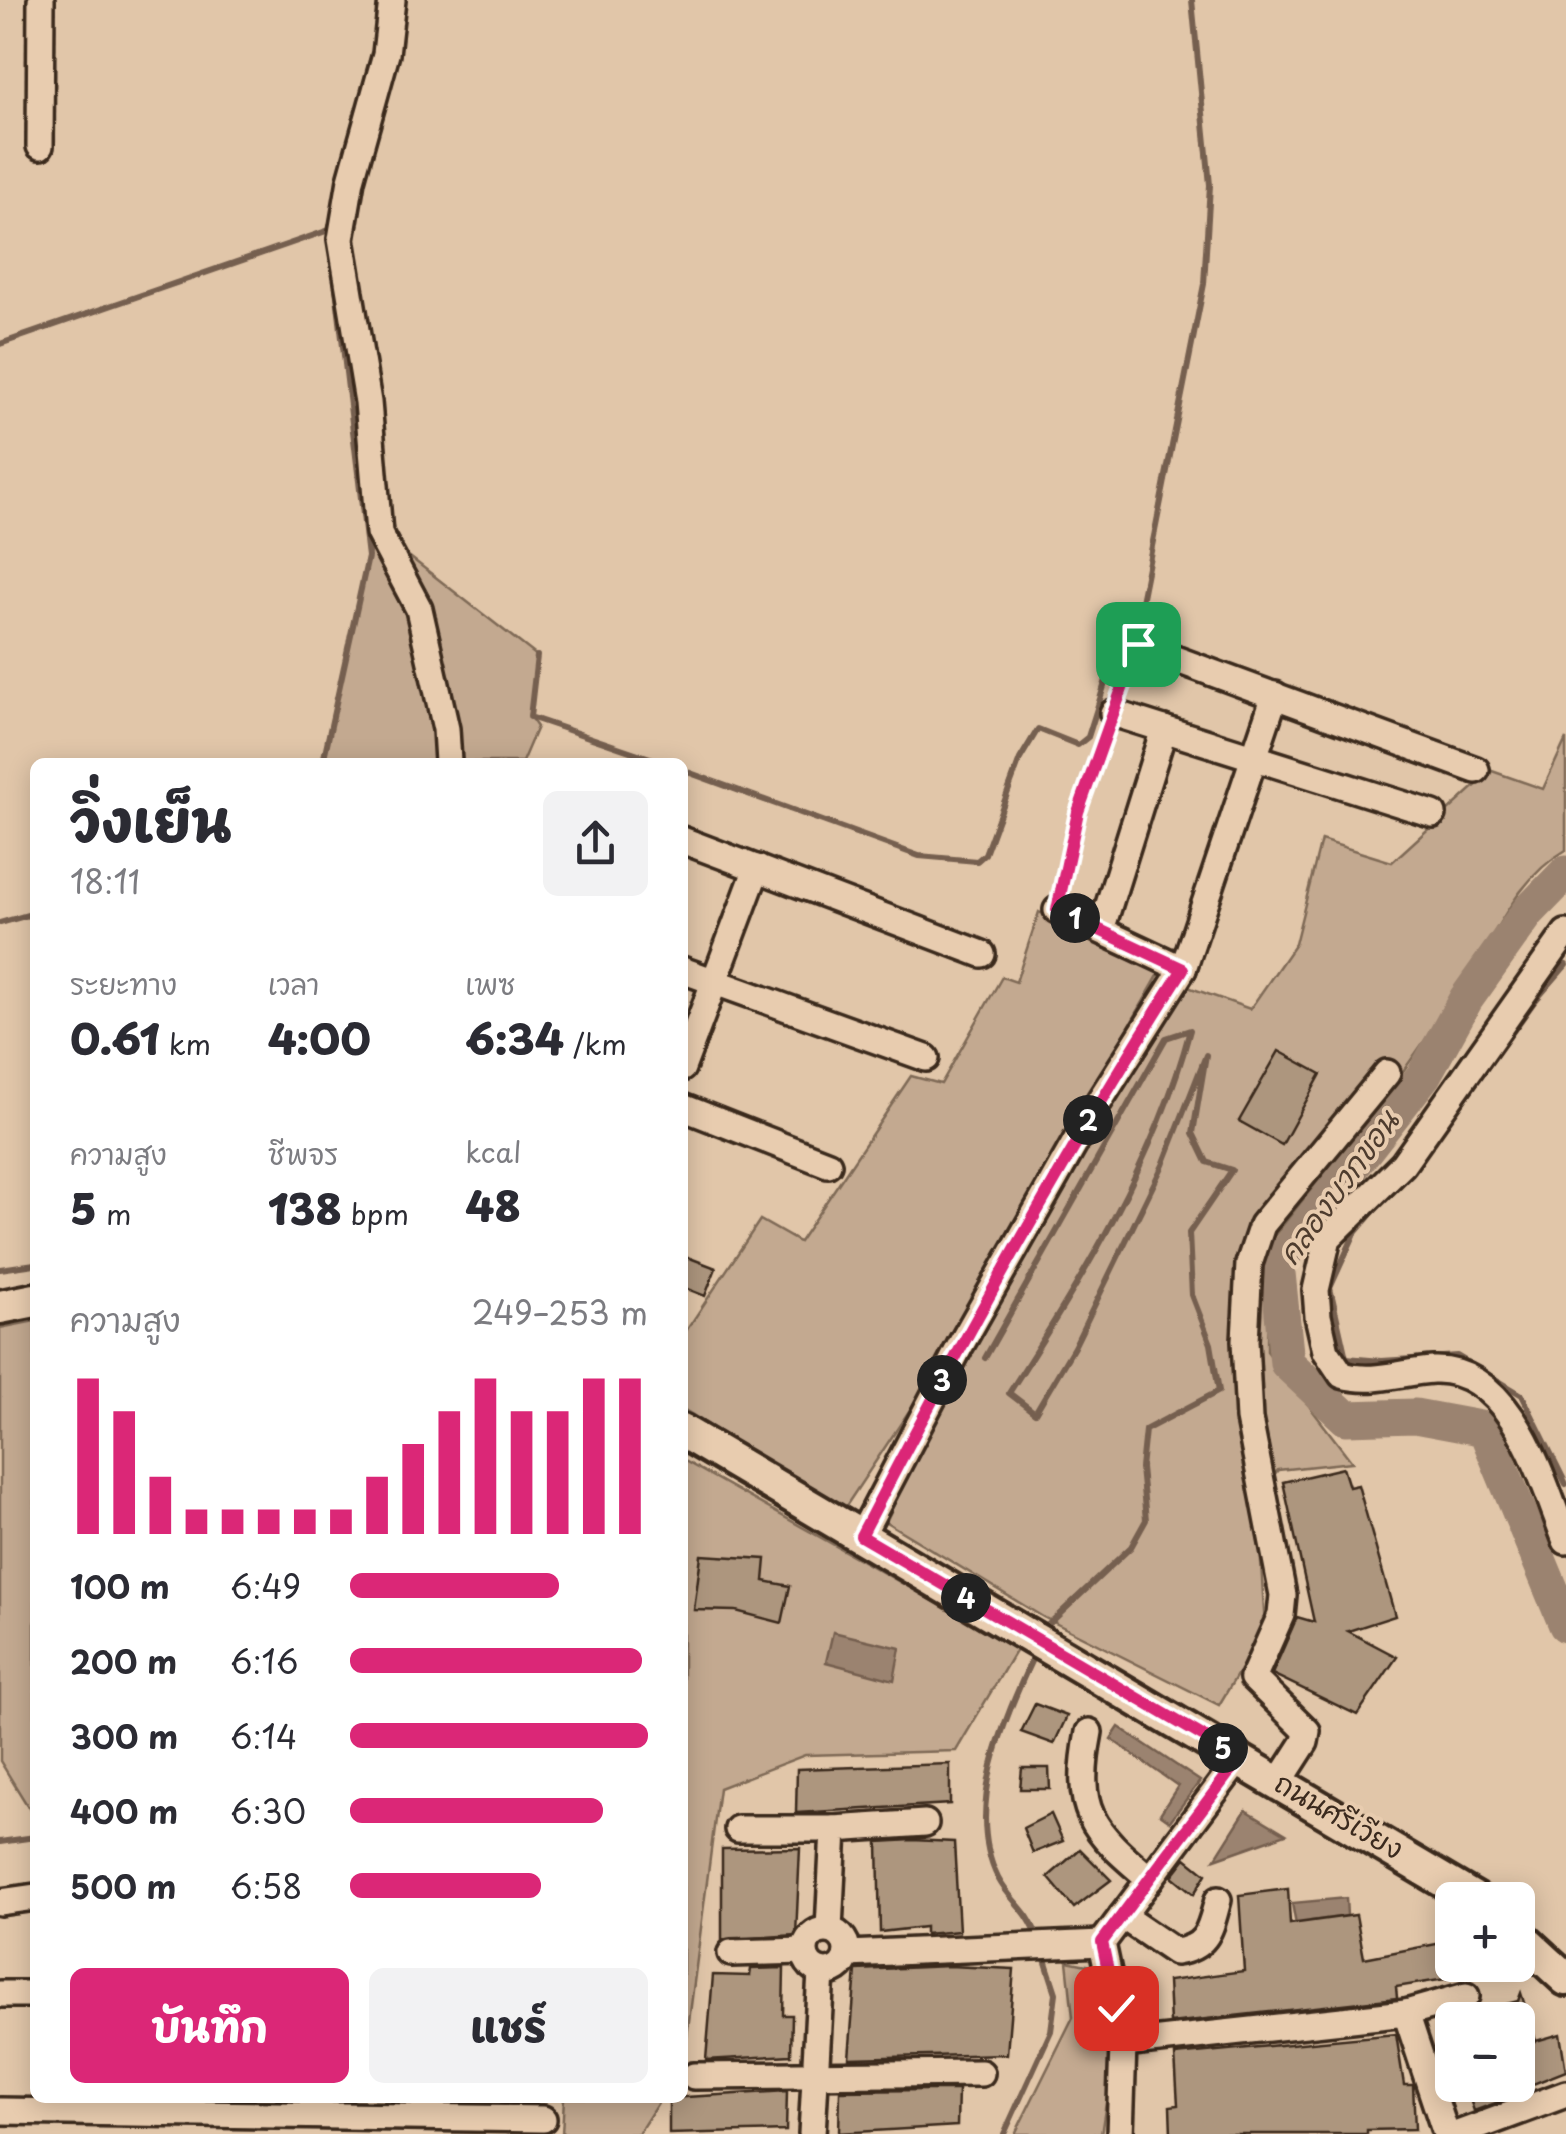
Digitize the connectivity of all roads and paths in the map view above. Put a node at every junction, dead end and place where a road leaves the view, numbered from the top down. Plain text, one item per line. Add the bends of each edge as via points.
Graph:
1 (41, 0) edge
2 (392, 0) edge
3 (40, 146) dead end
4 (1138, 644) joint
5 (1275, 696) junction
6 (1113, 713) junction
7 (1164, 729) junction
8 (448, 758) edge
9 (1254, 758) junction
10 (1476, 770) dead end
11 (1433, 814) dead end
12 (688, 842) edge
13 (756, 868) junction
14 (1057, 910) joint
15 (1101, 930) junction
16 (1566, 933) edge
17 (982, 954) dead end
18 (1183, 969) junction
19 (688, 972) edge
20 (714, 982) junction
21 (688, 1052) edge
22 (926, 1058) dead end
23 (1387, 1073) dead end
24 (688, 1108) edge
25 (828, 1164) dead end
26 (30, 1301) edge
27 (0, 1307) edge
28 (688, 1435) edge
29 (861, 1536) junction
30 (1566, 1541) edge
31 (1090, 1732) dead end
32 (1228, 1775) junction
33 (1280, 1781) junction
34 (925, 1823) dead end
35 (738, 1830) dead end
36 (834, 1830) junction
37 (1150, 1879) junction
38 (1446, 1882) edge
39 (30, 1898) edge
40 (1218, 1900) dead end
41 (0, 1902) edge
42 (1122, 1916) junction
43 (829, 1929) junction
44 (1102, 1942) junction
45 (804, 1951) junction
46 (1535, 1951) edge
47 (731, 1953) dead end
48 (847, 1954) junction
49 (821, 1972) junction
50 (1566, 1979) edge
51 (0, 1994) edge
52 (30, 1994) edge
53 (1466, 1996) dead end
54 (1406, 2012) junction
55 (1123, 2044) junction
56 (817, 2073) junction
57 (981, 2073) dead end
58 (694, 2076) dead end
59 (1566, 2094) edge
60 (0, 2111) edge
61 (545, 2117) edge
62 (389, 2125) edge
63 (812, 2134) edge
64 (1120, 2134) edge
65 (1446, 2134) edge
66 (1458, 2134) edge

1 - 3 street
2 - 8 street via 386,54 341,239 368,402 379,533 419,609
4 - 5 street
4 - 6 path
5 - 9 street
5 - 10 street
6 - 7 street
6 - 14 path via 1078,812
7 - 9 street
7 - 15 street
9 - 11 street
9 - 18 street
12 - 13 street
13 - 17 street
13 - 20 street
14 - 15 street
15 - 18 street
16 - 30 street via 1404,1164 1328,1238 1316,1290 1326,1351 1342,1375 1366,1382 1438,1370 1490,1392 1518,1422
18 - 29 street via 1093,1111
19 - 20 street
20 - 21 street
20 - 22 street
23 - 33 street via 1262,1225 1248,1264 1249,1419 1283,1595 1281,1616 1253,1678 1306,1731
24 - 25 street
26 - 27 main road
28 - 29 main road, ถนนศรีเวียง
29 - 32 main road, ถนนศรีเวียง
31 - 37 street via 1082,1799 1090,1822
32 - 33 main road, ถนนศรีเวียง
32 - 37 street
33 - 38 main road, ถนนศรีเวียง
34 - 36 street
35 - 36 street
36 - 43 street
37 - 42 street
39 - 41 street
40 - 42 street via 1208,1936 1194,1950 1176,1952
42 - 44 street
43 - 45 street via 814,1932
43 - 48 street via 842,1936
44 - 48 street
44 - 55 street
45 - 47 street
45 - 49 street
46 - 50 main road
48 - 49 street via 837,1969
49 - 56 street
51 - 52 street
53 - 54 street
54 - 55 street
54 - 65 street
55 - 64 street
56 - 57 street
56 - 58 street
56 - 63 street
59 - 66 street
60 - 62 street
61 - 62 street

